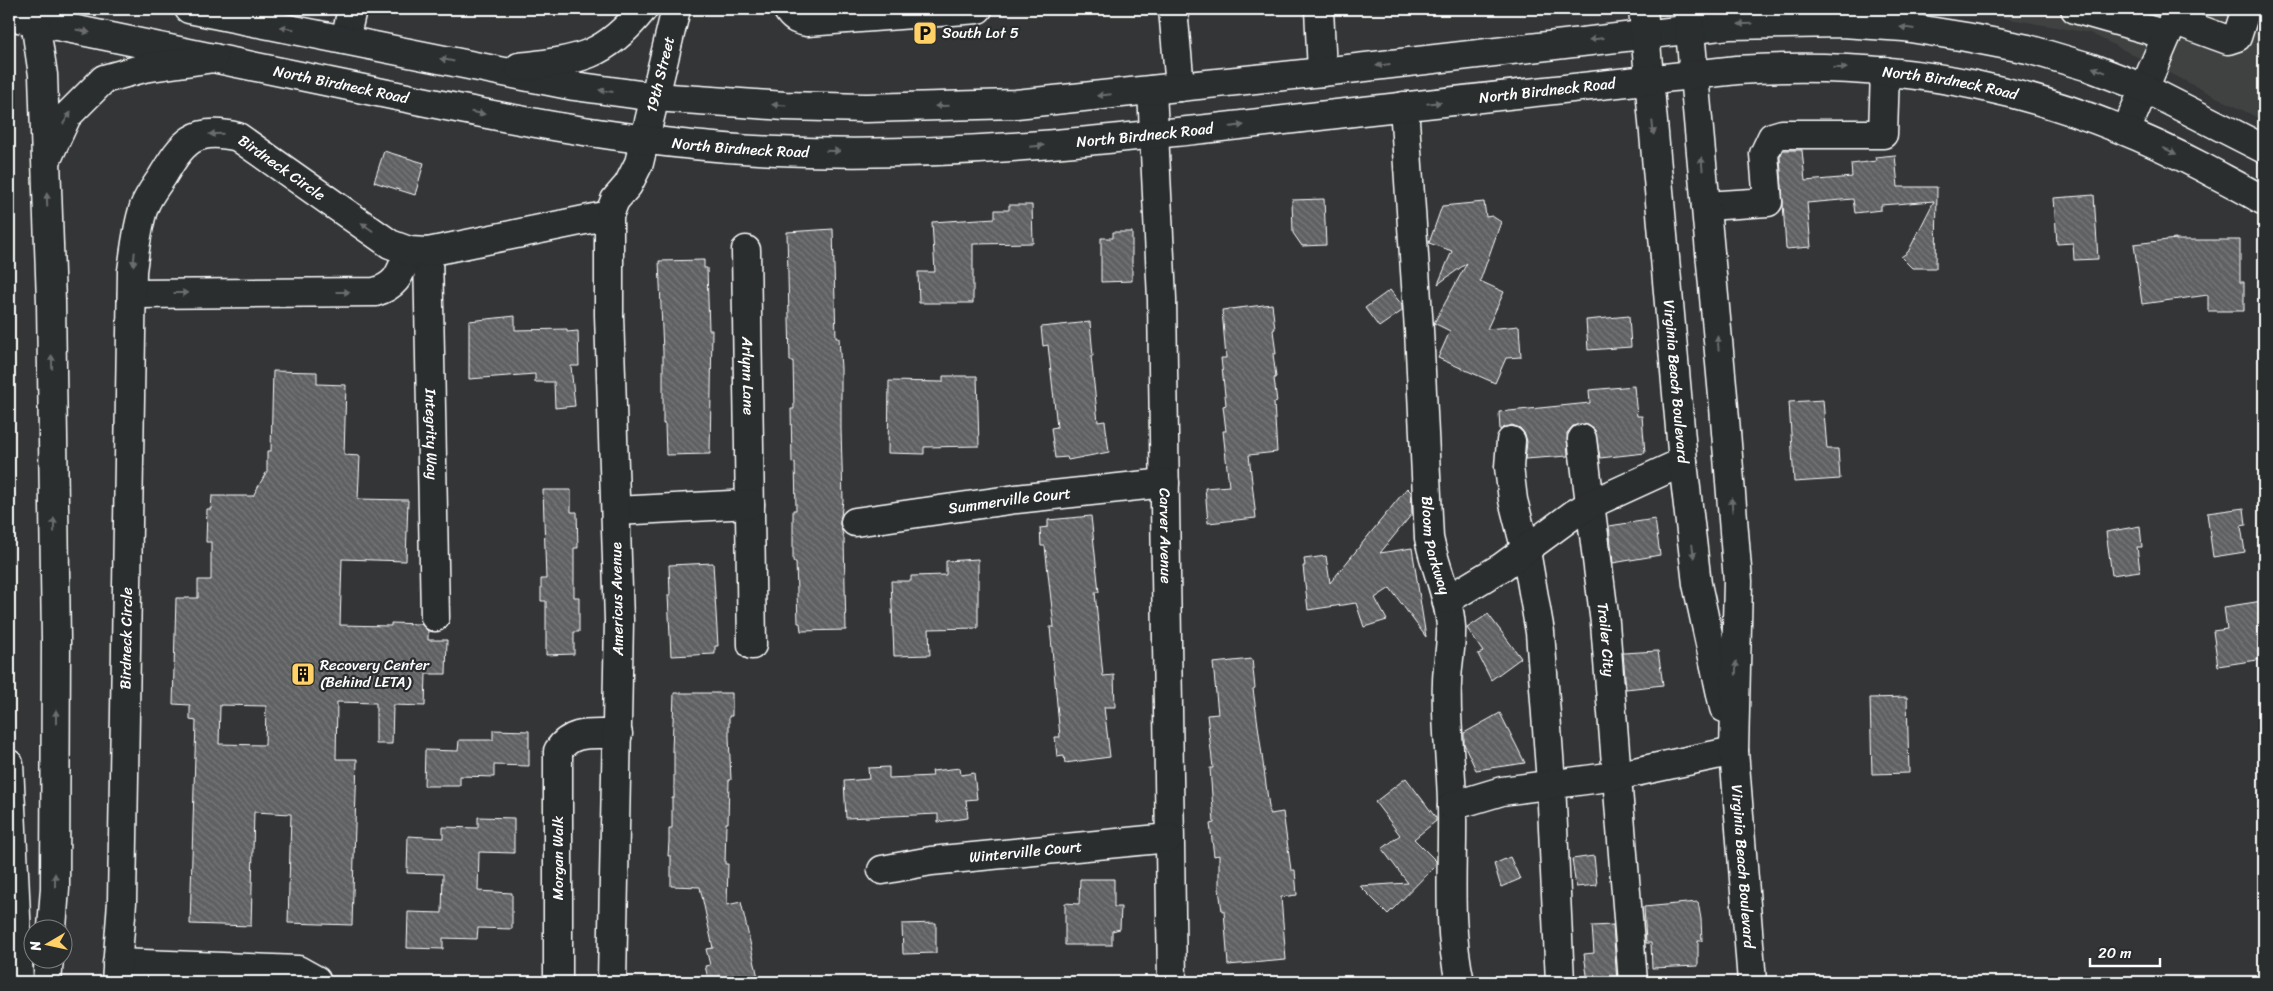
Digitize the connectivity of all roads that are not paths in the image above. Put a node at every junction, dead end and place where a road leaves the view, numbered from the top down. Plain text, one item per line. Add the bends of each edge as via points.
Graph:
1 (189, 9) edge
2 (352, 9) edge
3 (643, 9) edge
4 (676, 9) edge
5 (787, 9) edge
6 (978, 9) edge
7 (1173, 9) edge
8 (1319, 9) edge
9 (2075, 9) edge
10 (2246, 9) edge
11 (34, 15) edge
12 (2121, 15) edge
13 (9, 16) edge
14 (1851, 16) edge
15 (1689, 19) edge
16 (1644, 21) edge
17 (2173, 21) edge
18 (344, 40) junction
19 (214, 58) junction
20 (494, 70) junction
21 (1885, 71) junction
22 (1322, 72) junction
23 (1694, 75) junction
24 (1649, 79) junction
25 (1180, 87) junction
26 (2144, 88) junction
27 (1152, 90) junction
28 (654, 97) junction
29 (1404, 106) junction
30 (2126, 131) junction
31 (1154, 135) junction
32 (644, 140) junction
33 (2264, 149) edge
34 (46, 161) junction
35 (2264, 201) edge
36 (1706, 206) junction
37 (609, 216) junction
38 (746, 250) dead end
39 (419, 251) junction
40 (132, 294) junction
41 (1582, 438) dead end
42 (1511, 441) dead end
43 (1683, 462) junction
44 (1166, 483) junction
45 (750, 504) junction
46 (1589, 504) junction
47 (616, 511) junction
48 (855, 522) dead end
49 (1526, 551) junction
50 (1448, 600) junction
51 (435, 617) dead end
52 (752, 645) dead end
53 (618, 734) junction
54 (1734, 751) junction
55 (9, 764) edge
56 (1616, 776) junction
57 (1551, 783) junction
58 (1452, 806) junction
59 (1169, 838) junction
60 (882, 870) dead end
61 (53, 918) edge
62 (48, 968) edge
63 (117, 973) edge
64 (19, 982) edge
65 (47, 982) edge
66 (316, 982) edge
67 (558, 982) edge
68 (612, 982) edge
69 (1172, 982) edge
70 (1460, 982) edge
71 (1560, 982) edge
72 (1634, 982) edge
73 (1752, 982) edge

18 -> 1 main road
2 - 18 main road
3 - 20 main road via 615,40 584,56 569,61
4 - 28 main road, 19th Street
5 - 6 main road via 798,21 807,22
7 - 25 main road
8 - 22 main road
9 - 12 main road
10 - 17 main road via 2237,36 2228,40
11 - 13 main road, North Birdneck Road
11 -> 19 main road, North Birdneck Road
11 - 34 main road via 42,75
12 - 17 main road
14 -> 15 main road via 1729,25
26 -> 14 main road via 2028,49
15 - 16 main road
15 - 23 main road, Virginia Beach Boulevard
16 -> 22 main road
16 - 24 main road, Virginia Beach Boulevard
17 - 26 main road
20 -> 18 main road
19 -> 32 main road, North Birdneck Road via 455,109
34 -> 19 main road via 67,116 104,79 144,68
28 -> 20 main road
23 -> 21 main road, North Birdneck Road via 1783,67
21 - 30 main road, North Birdneck Road via 1990,87 2055,105
21 - 36 main road via 1884,134 1782,134 1772,137 1764,154 1768,202
22 - 25 main road
23 - 24 main road, North Birdneck Road
36 -> 23 main road, Virginia Beach Boulevard
29 -> 24 main road, North Birdneck Road
24 -> 43 main road, Virginia Beach Boulevard
25 - 27 main road
26 - 30 main road
26 - 33 main road
27 -> 28 main road via 1016,104 866,108
27 - 31 main road, Carver Avenue
28 - 32 main road, 19th Street
31 -> 29 main road, North Birdneck Road
29 - 50 main road, Bloom Parkway via 1429,538
30 -> 35 main road, North Birdneck Road via 2175,153
32 -> 31 main road, North Birdneck Road via 776,151 918,152 1018,148
31 - 44 main road, Carver Avenue
32 - 37 main road via 639,164 615,200
61 -> 34 main road via 56,640
54 -> 36 main road, Virginia Beach Boulevard via 1738,580
37 - 39 main road
37 - 47 main road, Americus Avenue via 608,315
38 - 45 main road, Arlynn Lane
40 -> 39 main road via 375,292 397,280
39 -> 40 main road, Birdneck Circle via 390,244 238,137 221,133 201,135 178,150 144,206 136,242
39 - 51 main road, Integrity Way
40 - 63 main road, Birdneck Circle via 122,902
41 - 46 main road, Trailer City
42 - 49 main road via 1512,500
43 - 46 main road
43 -> 54 main road, Virginia Beach Boulevard via 1697,584
44 - 48 main road, Summerville Court via 1016,499
44 - 59 main road, Carver Avenue
45 - 47 main road
45 - 52 main road, Arlynn Lane
46 - 49 main road
46 - 56 main road, Trailer City via 1605,623
47 - 53 main road, Americus Avenue
49 - 50 main road
49 - 57 main road via 1540,632
50 - 58 main road, Bloom Parkway via 1451,628 1447,684 1448,743
53 - 67 main road, Morgan Walk via 575,736 564,741 558,752
53 - 68 main road, Americus Avenue
54 - 56 main road
54 - 73 main road, Virginia Beach Boulevard
55 - 64 main road
56 - 57 main road
56 - 72 main road, Trailer City
57 - 58 main road via 1502,791
57 - 71 main road
58 - 70 main road, Bloom Parkway via 1450,902
59 - 60 main road, Winterville Court via 931,861
59 - 69 main road, Carver Avenue
62 - 65 main road
63 - 66 main road via 298,970

